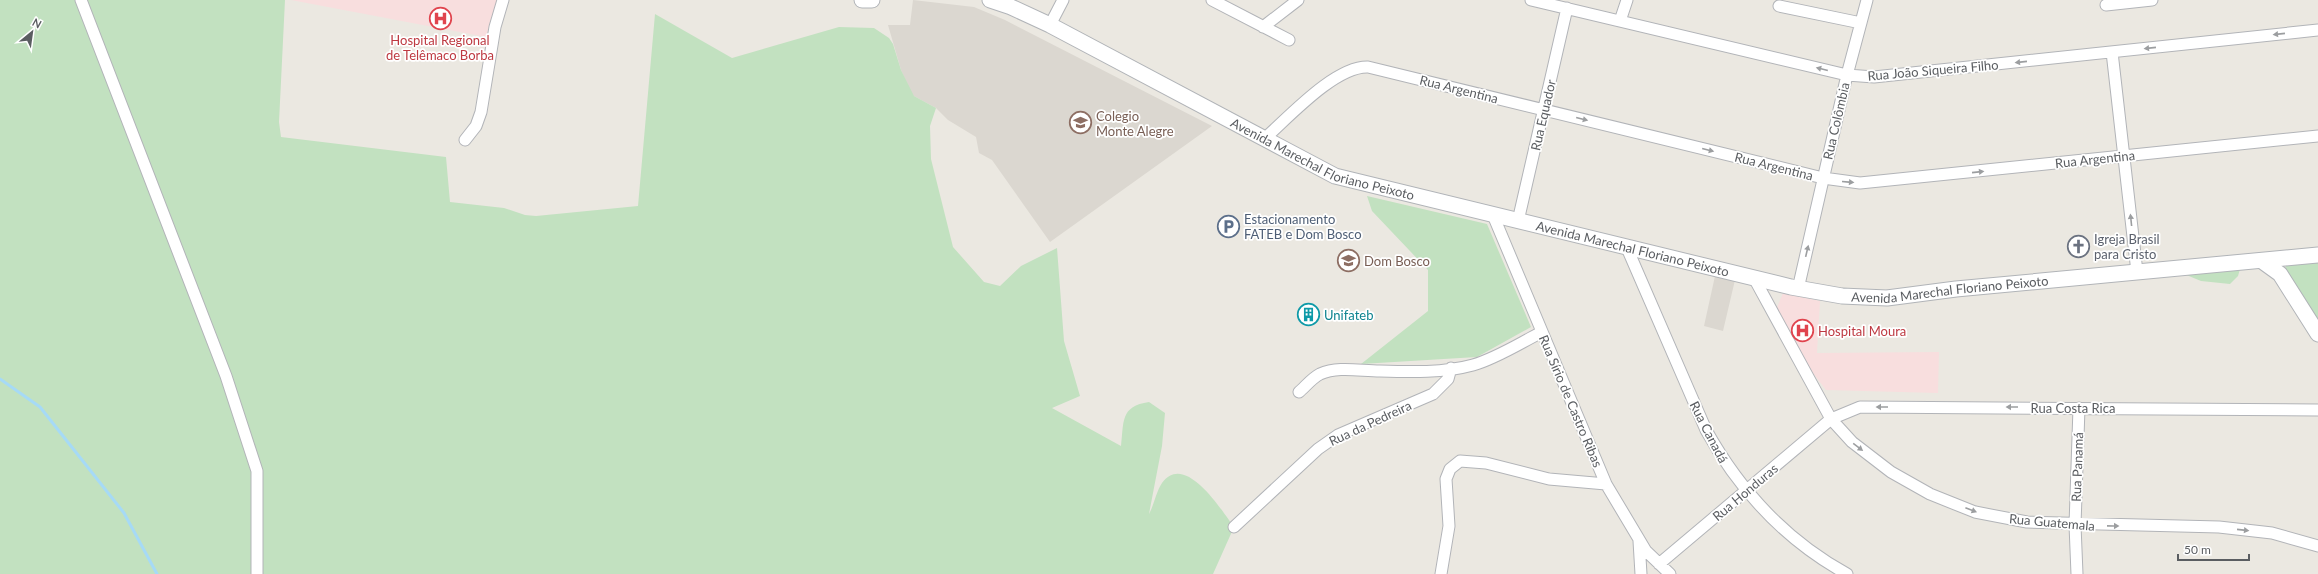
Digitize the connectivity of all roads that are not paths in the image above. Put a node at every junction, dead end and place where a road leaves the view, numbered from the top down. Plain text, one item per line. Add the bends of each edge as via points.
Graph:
1 (81, 0) edge
2 (503, 0) edge
3 (862, 0) edge
4 (872, 0) edge
5 (990, 0) edge
6 (1063, 0) edge
7 (1212, 0) edge
8 (1298, 0) edge
9 (1531, 0) edge
10 (1627, 0) edge
11 (1867, 0) edge
12 (2152, 0) edge
13 (2106, 5) dead end
14 (1779, 6) dead end
15 (1567, 8) junction
16 (1620, 21) junction
17 (1860, 24) junction
18 (1050, 25) junction
19 (1263, 27) junction
20 (2318, 30) edge
21 (1289, 40) dead end
22 (2112, 52) junction
23 (1847, 75) junction
24 (1544, 110) junction
25 (2318, 136) edge
26 (1264, 139) junction
27 (464, 140) dead end
28 (2124, 156) junction
29 (1823, 178) junction
30 (1493, 215) junction
31 (1518, 221) junction
32 (1627, 248) junction
33 (2318, 255) edge
34 (2262, 260) junction
35 (2137, 272) junction
36 (1754, 278) junction
37 (1798, 289) junction
38 (1542, 332) junction
39 (2318, 334) edge
40 (1451, 368) junction
41 (1299, 392) dead end
42 (2079, 408) junction
43 (2318, 410) edge
44 (1830, 419) junction
45 (1606, 484) junction
46 (1745, 492) junction
47 (2075, 525) junction
48 (1234, 527) dead end
49 (1639, 541) junction
50 (2318, 546) edge
51 (1659, 564) junction
52 (257, 574) edge
53 (1441, 574) edge
54 (1640, 574) edge
55 (1670, 574) edge
56 (1847, 574) edge
57 (2077, 574) edge

1 - 52 street via 226,376 257,471
2 - 27 street via 495,27 481,112 476,126
3 - 4 main road
5 - 18 main road, Avenida Marechal Floriano Peixoto
6 - 18 street
7 - 19 street
8 - 19 street
9 - 15 street, Rua João Siqueira Filho
10 - 16 street
11 - 17 street, Rua Colômbia
12 - 13 street
14 - 17 street
15 - 16 street, Rua João Siqueira Filho
15 - 24 street, Rua Equador
23 -> 16 street, Rua João Siqueira Filho
17 - 23 street, Rua Colômbia
18 - 26 main road, Avenida Marechal Floriano Peixoto
19 - 21 street
20 -> 22 street, Rua João Siqueira Filho
22 -> 23 street, Rua João Siqueira Filho via 1874,77
22 - 28 street
23 - 29 street, Rua Colômbia
24 - 26 street, Rua Argentina via 1368,67 1357,67 1332,80
24 -> 29 street, Rua Argentina
24 - 31 street, Rua Equador
25 - 28 street, Rua Argentina
26 - 30 main road, Avenida Marechal Floriano Peixoto via 1335,176
29 -> 28 street, Rua Argentina via 1860,183 1883,182
35 -> 28 street
37 -> 29 street, Rua Colômbia
30 - 31 main road, Avenida Marechal Floriano Peixoto
30 - 38 street, Rua Sírio de Castro Ribas
31 - 32 main road, Avenida Marechal Floriano Peixoto
32 - 36 main road, Avenida Marechal Floriano Peixoto
32 - 46 street, Rua Canadá via 1706,430
33 - 34 main road, Avenida Marechal Floriano Peixoto
34 - 35 main road, Avenida Marechal Floriano Peixoto
34 - 39 main road via 2280,274
35 - 37 main road, Avenida Marechal Floriano Peixoto via 1887,298 1842,296
36 - 37 main road, Avenida Marechal Floriano Peixoto
36 - 44 street, Rua Guatemala
38 - 40 street via 1491,358 1473,365
38 - 45 street, Rua Sírio de Castro Ribas
40 - 41 street via 1329,371 1318,375
40 - 48 street, Rua da Pedreira via 1448,379 1433,394 1338,435 1318,449
42 - 43 street, Rua Costa Rica
42 -> 44 street, Rua Costa Rica via 1860,407
42 - 47 street, Rua Panamá
44 - 46 street, Rua Honduras
44 -> 47 street, Rua Guatemala via 1852,442 1891,472 1930,494 1975,512 2027,522
45 - 49 street, Rua Sírio de Castro Ribas
45 - 53 street via 1549,479 1486,462 1460,461 1450,469 1446,479 1449,526
46 - 51 street, Rua Honduras
46 - 56 street, Rua Canadá via 1778,525
47 -> 50 street, Rua Guatemala via 2219,527 2272,533
47 - 57 street, Rua Panamá
49 - 51 street, Rua Sírio de Castro Ribas
49 - 54 street
51 - 55 street, Rua Sírio de Castro Ribas

